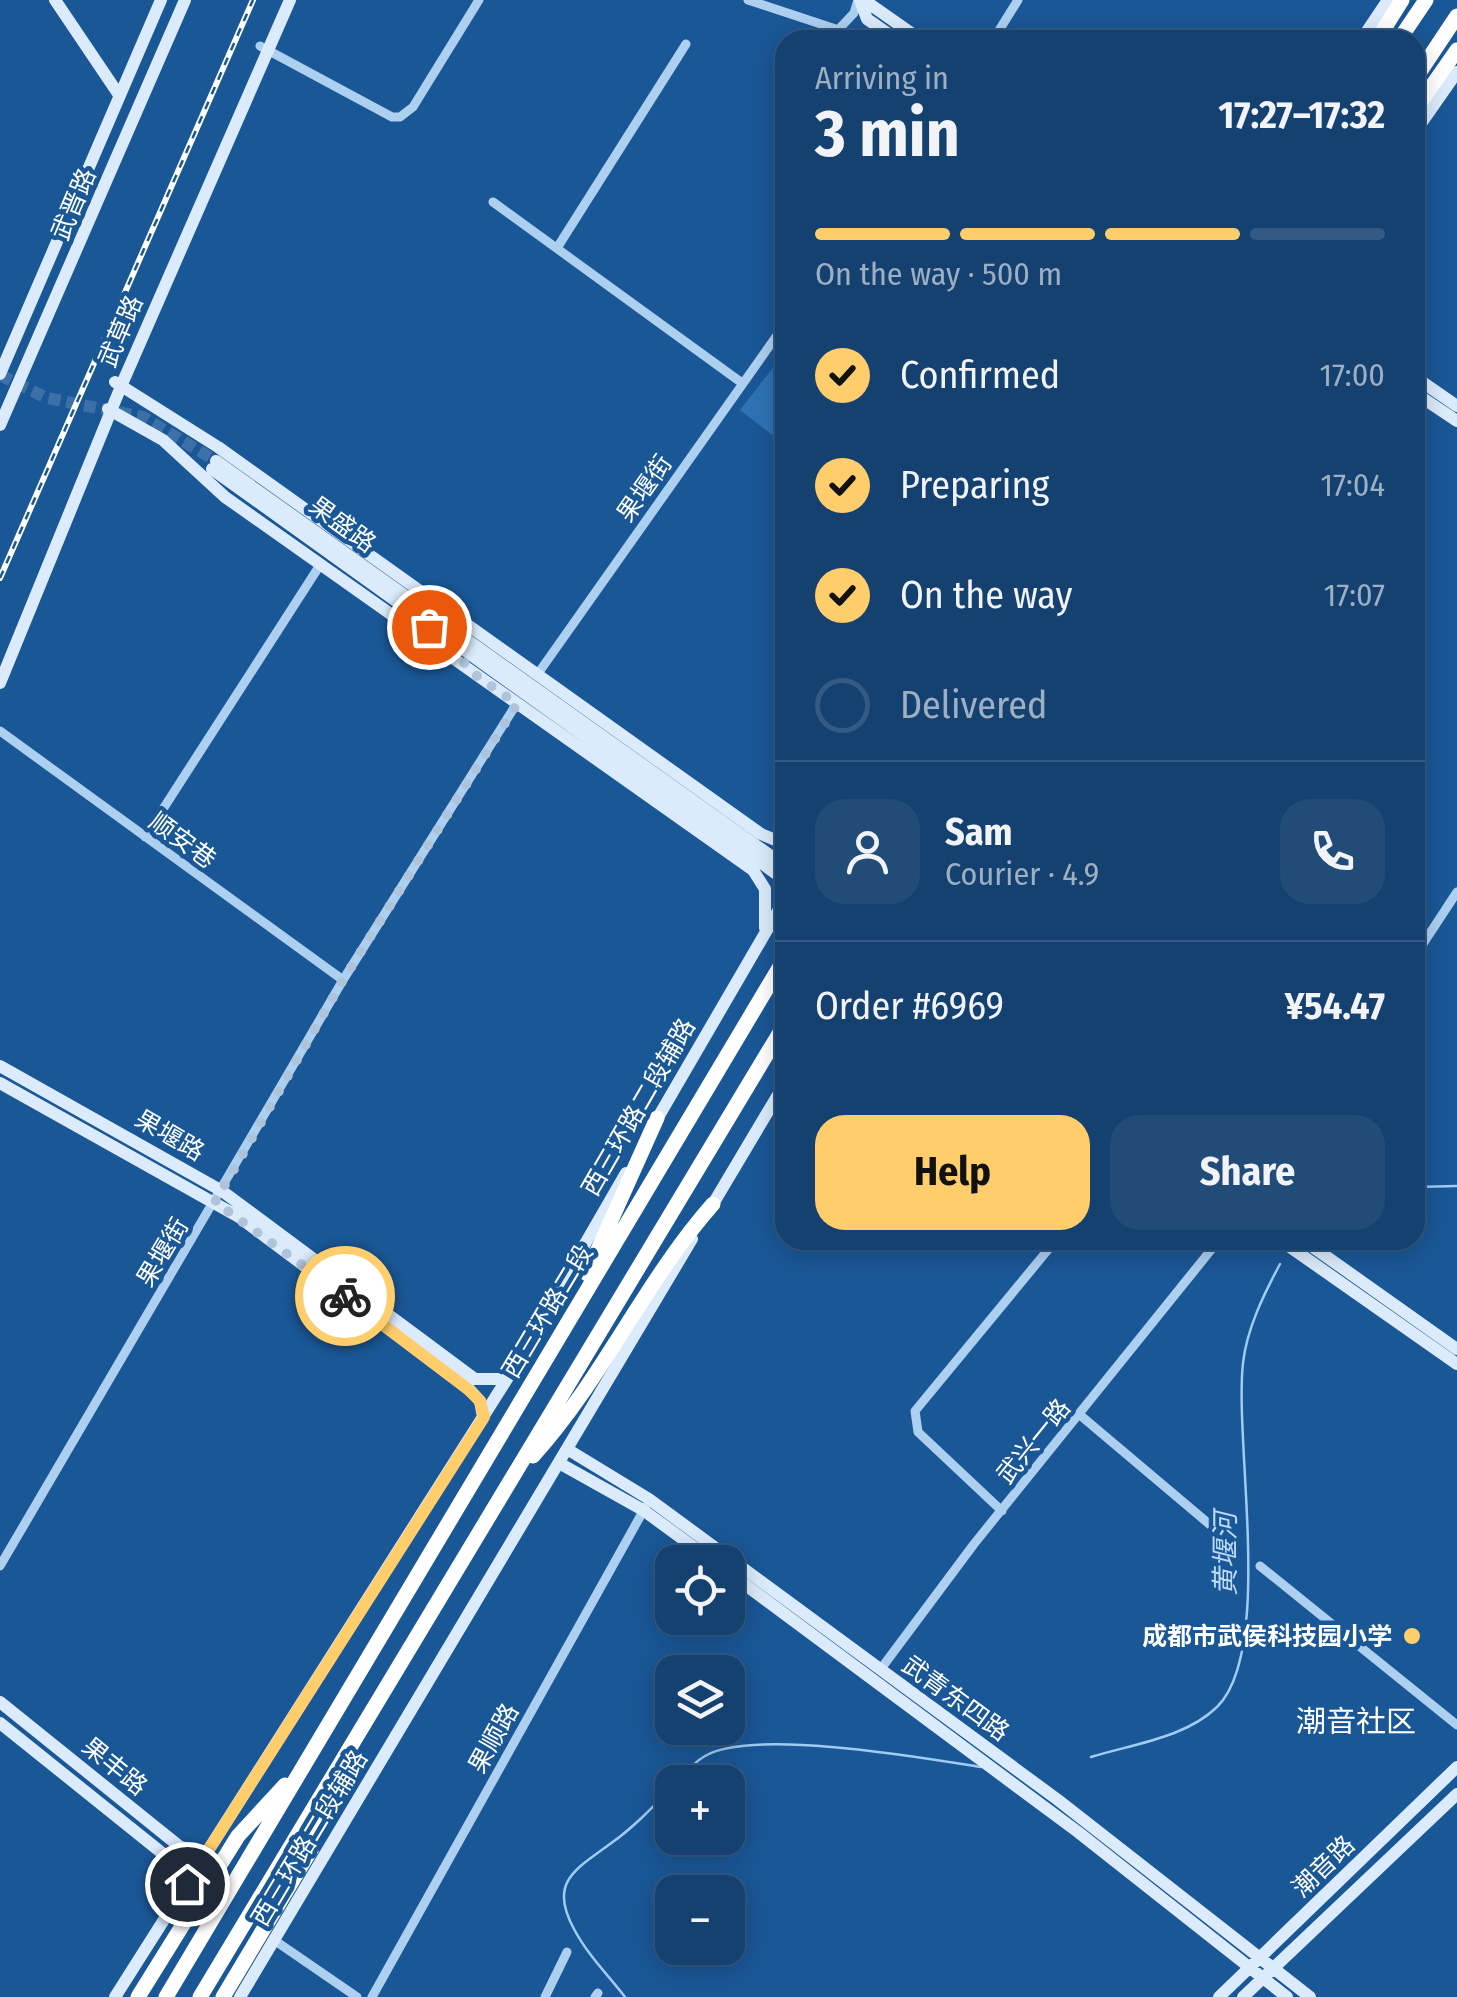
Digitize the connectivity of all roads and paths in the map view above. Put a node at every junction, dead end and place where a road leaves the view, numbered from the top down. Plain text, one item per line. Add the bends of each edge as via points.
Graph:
1 (55, 0) edge
2 (162, 0) edge
3 (185, 0) edge
4 (282, 0) edge
5 (290, 0) edge
6 (479, 0) edge
7 (748, 0) edge
8 (1018, 0) edge
9 (1388, 0) edge
10 (1402, 0) edge
11 (1426, 0) edge
12 (863, 1) edge
13 (1457, 16) edge
14 (868, 19) junction
15 (834, 30) edge
16 (838, 30) edge
17 (860, 30) edge
18 (883, 30) edge
19 (906, 30) edge
20 (999, 30) edge
21 (1368, 30) edge
22 (1382, 30) edge
23 (1406, 30) edge
24 (686, 44) dead end
25 (263, 47) junction
26 (1457, 50) edge
27 (1425, 64) edge
28 (1457, 72) edge
29 (119, 96) junction
30 (1425, 96) edge
31 (1425, 118) edge
32 (493, 202) dead end
33 (557, 248) junction
34 (775, 338) edge
35 (1, 366) edge
36 (22, 376) junction
37 (119, 383) junction
38 (742, 383) junction
39 (1425, 383) edge
40 (5, 399) edge
41 (1425, 400) edge
42 (1457, 406) edge
43 (111, 411) junction
44 (1457, 421) edge
45 (0, 425) edge
46 (214, 465) tunnel mouth
47 (320, 565) junction
48 (409, 585) junction
49 (385, 610) junction
50 (433, 623) junction
51 (501, 649) junction
52 (0, 664) edge
53 (537, 675) junction
54 (477, 676) junction
55 (0, 683) edge
56 (517, 704) junction
57 (0, 731) edge
58 (637, 767) junction
59 (146, 837) junction
60 (775, 840) edge
61 (775, 859) edge
62 (775, 872) edge
63 (1457, 892) edge
64 (775, 916) edge
65 (763, 937) junction
66 (1425, 941) edge
67 (775, 975) edge
68 (343, 980) junction
69 (775, 1041) edge
70 (0, 1066) edge
71 (0, 1082) edge
72 (775, 1100) edge
73 (658, 1118) junction
74 (218, 1197) junction
75 (713, 1204) junction
76 (1048, 1250) edge
77 (1211, 1250) edge
78 (1294, 1250) edge
79 (1318, 1250) edge
80 (556, 1345) junction
81 (1457, 1349) edge
82 (1457, 1364) edge
83 (507, 1379) junction
84 (1080, 1414) junction
85 (484, 1417) junction
86 (567, 1449) junction
87 (559, 1463) junction
88 (510, 1481) junction
89 (646, 1504) junction
90 (1002, 1511) junction
91 (1221, 1534) dead end
92 (694, 1545) edge
93 (0, 1566) edge
94 (1260, 1566) dead end
95 (745, 1585) edge
96 (880, 1670) junction
97 (0, 1702) edge
98 (0, 1723) edge
99 (1457, 1726) edge
100 (308, 1760) junction
101 (1457, 1767) edge
102 (331, 1778) junction
103 (1457, 1794) edge
104 (205, 1856) junction
105 (187, 1884) junction
106 (274, 1940) junction
107 (567, 1952) dead end
108 (1262, 1957) junction
109 (1275, 1967) junction
110 (1250, 1968) junction
111 (1264, 1978) junction
112 (115, 1997) edge
113 (138, 1997) edge
114 (166, 1997) edge
115 (200, 1997) edge
116 (223, 1997) edge
117 (240, 1997) edge
118 (357, 1997) edge
119 (372, 1997) edge
120 (544, 1997) edge
121 (1219, 1997) edge
122 (1243, 1997) edge
123 (1287, 1997) edge
124 (1310, 1997) edge

1 - 29 street
2 - 29 street, 武晋路
3 - 36 street, 武晋路
4 - 25 street, 武草路
5 - 25 street, 武草路
6 - 25 street via 400,118
7 - 15 street
8 - 20 street
9 - 21 street
10 - 22 highway
11 - 23 highway
12 - 14 street
12 - 16 street
12 - 19 street
13 - 27 highway
14 - 17 street
14 - 18 street
24 - 33 street
25 - 37 street, 武草路
26 - 30 highway
28 - 31 street
29 - 35 street, 武晋路
32 - 33 street
33 - 38 street
34 - 38 street, 果堰街
35 - 36 street
36 - 40 street, 武晋路
37 - 43 street, 武草路
37 - 48 street
38 - 53 street, 果堰街
39 - 42 street
40 - 45 street, 武晋路
41 - 44 street
43 - 47 street via 163,440 201,478
43 - 52 street, 武草路
43 - 55 street, 武草路
46 - 50 street, 果盛路
47 - 49 street
47 - 59 street
48 - 50 street
48 - 51 street
49 - 50 street
49 - 54 street
50 - 51 street
50 - 54 street
50 - 58 street, 果盛路
51 - 53 street
53 - 60 street
54 - 56 street
56 - 65 street via 753,870 768,903
56 - 68 street, 果堰街
57 - 59 street, 顺安巷
58 - 61 street
58 - 62 street
59 - 68 street, 顺安巷
63 - 66 street
64 - 65 street, 西三环路二段辅路
65 - 73 street, 西三环路二段辅路
67 - 80 highway, 西三环路二段
68 - 74 street, 果堰街
69 - 88 highway
70 - 74 street, 果堰路
71 - 74 street, 果堰路
72 - 75 street, 西三环路二段辅路
73 - 80 highway
73 - 83 street, 西三环路二段辅路
74 - 83 street, 果堰路 via 475,1380
74 - 85 street, 果堰路 via 469,1390
74 - 93 street, 果堰街
75 - 86 street, 西三环路二段辅路
75 - 88 highway via 672,1250 568,1417
76 - 90 street via 914,1411 918,1432
77 - 84 street, 武兴一路
78 - 82 street
79 - 81 street
80 - 100 highway, 西三环路二段
83 - 85 street, 西三环路二段辅路
84 - 90 street, 武兴一路
84 - 91 street
85 - 104 street, 西三环路二段辅路
86 - 87 street, 西三环路二段辅路
86 - 89 street, 武青东四路
87 - 89 street, 武青东四路
87 - 106 street, 西三环路二段辅路
88 - 102 highway
89 - 92 street, 武青东四路
89 - 96 street, 武青东四路
89 - 119 street, 果顺路
90 - 96 street, 武兴一路
94 - 99 street
95 - 110 street, 武青东四路
96 - 108 street, 武青东四路
97 - 104 street, 果丰路 via 179,1846
98 - 105 street, 果丰路 via 167,1856
100 - 113 highway via 238,1836
100 - 114 highway, 西三环路二段
101 - 108 street, 潮音路
102 - 115 highway
102 - 116 highway via 312,1848
103 - 109 street, 潮音路
104 - 105 street, 西三环路二段辅路
105 - 112 street, 西三环路二段辅路
106 - 117 street, 西三环路二段辅路
106 - 118 street
107 - 120 street
108 - 109 street, 武青东四路
108 - 110 street, 潮音路
109 - 111 street, 潮音路
109 - 124 street, 武青东四路
110 - 111 street, 武青东四路
110 - 121 street, 潮音路
111 - 122 street, 潮音路
111 - 123 street, 武青东四路

